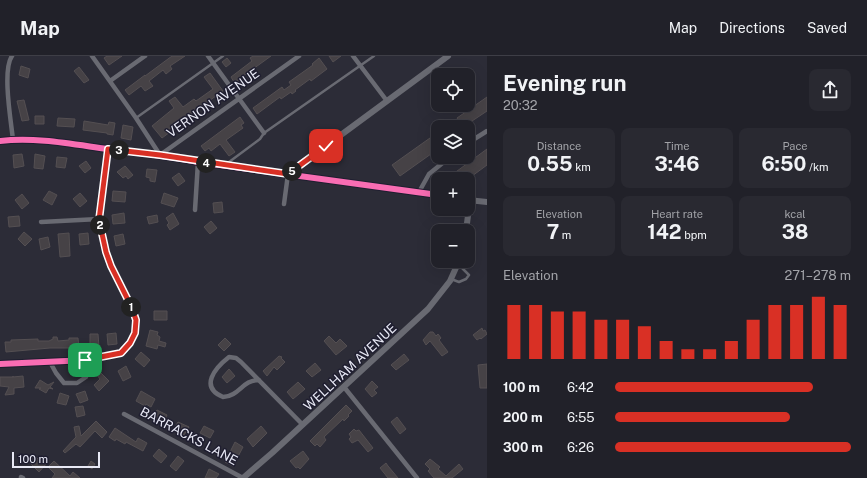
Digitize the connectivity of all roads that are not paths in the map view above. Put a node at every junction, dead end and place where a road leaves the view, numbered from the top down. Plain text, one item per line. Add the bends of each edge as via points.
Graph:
1 (12, 56) edge
2 (92, 56) edge
3 (145, 56) edge
4 (208, 56) edge
5 (222, 56) edge
6 (299, 56) edge
7 (353, 56) edge
8 (374, 56) edge
9 (448, 56) edge
10 (213, 63) junction
11 (360, 66) junction
12 (110, 81) junction
13 (239, 98) junction
14 (387, 101) junction
15 (136, 118) junction
16 (487, 132) edge
17 (264, 133) junction
18 (475, 139) edge
19 (13, 140) junction
20 (0, 141) edge
21 (108, 149) junction
22 (160, 155) junction
23 (198, 162) junction
24 (441, 164) edge
25 (224, 165) junction
26 (288, 174) junction
27 (419, 192) junction
28 (431, 194) edge
29 (475, 201) edge
30 (487, 202) edge
31 (284, 204) dead end
32 (195, 210) dead end
33 (99, 220) junction
34 (41, 222) dead end
35 (456, 268) edge
36 (461, 268) edge
37 (451, 279) junction
38 (88, 360) junction
39 (50, 362) junction
40 (0, 364) edge
41 (259, 380) junction
42 (344, 387) junction
43 (124, 414) dead end
44 (303, 425) junction
45 (243, 478) edge
46 (416, 478) edge

1 - 19 street via 7,76
2 - 12 street
3 - 12 street
4 - 10 street
5 - 10 lane
6 - 13 street, VERNON AVENUE
7 - 11 street
8 - 11 lane
9 - 14 street
10 - 13 street
10 - 15 lane
11 - 14 street
11 - 17 lane
12 - 15 street
13 - 17 street
13 - 22 street, VERNON AVENUE
14 - 26 street
15 - 22 street
16 - 18 street
17 - 25 lane via 260,139
19 - 20 street
19 - 21 street via 50,141
21 - 22 street
21 - 33 street
22 - 23 street
23 - 25 street
23 - 32 street
24 - 27 street via 429,174
25 - 26 street
26 - 27 street
26 - 31 street
27 - 28 street
29 - 30 street
33 - 34 street
33 - 38 street via 108,259 136,320 135,333 121,353
35 - 37 street, WELLHAM AVENUE
36 - 37 lane via 469,275 466,280 459,282
37 - 42 street, WELLHAM AVENUE via 428,309
38 - 39 street
38 - 39 street via 86,377 77,383 64,383
39 - 40 street
41 - 41 street via 233,357 224,361 210,380 214,391 223,397 234,395 248,382
41 - 44 street
42 - 44 street, WELLHAM AVENUE
42 - 46 street
43 - 45 street, BARRACKS LANE
44 - 45 street, WELLHAM AVENUE

